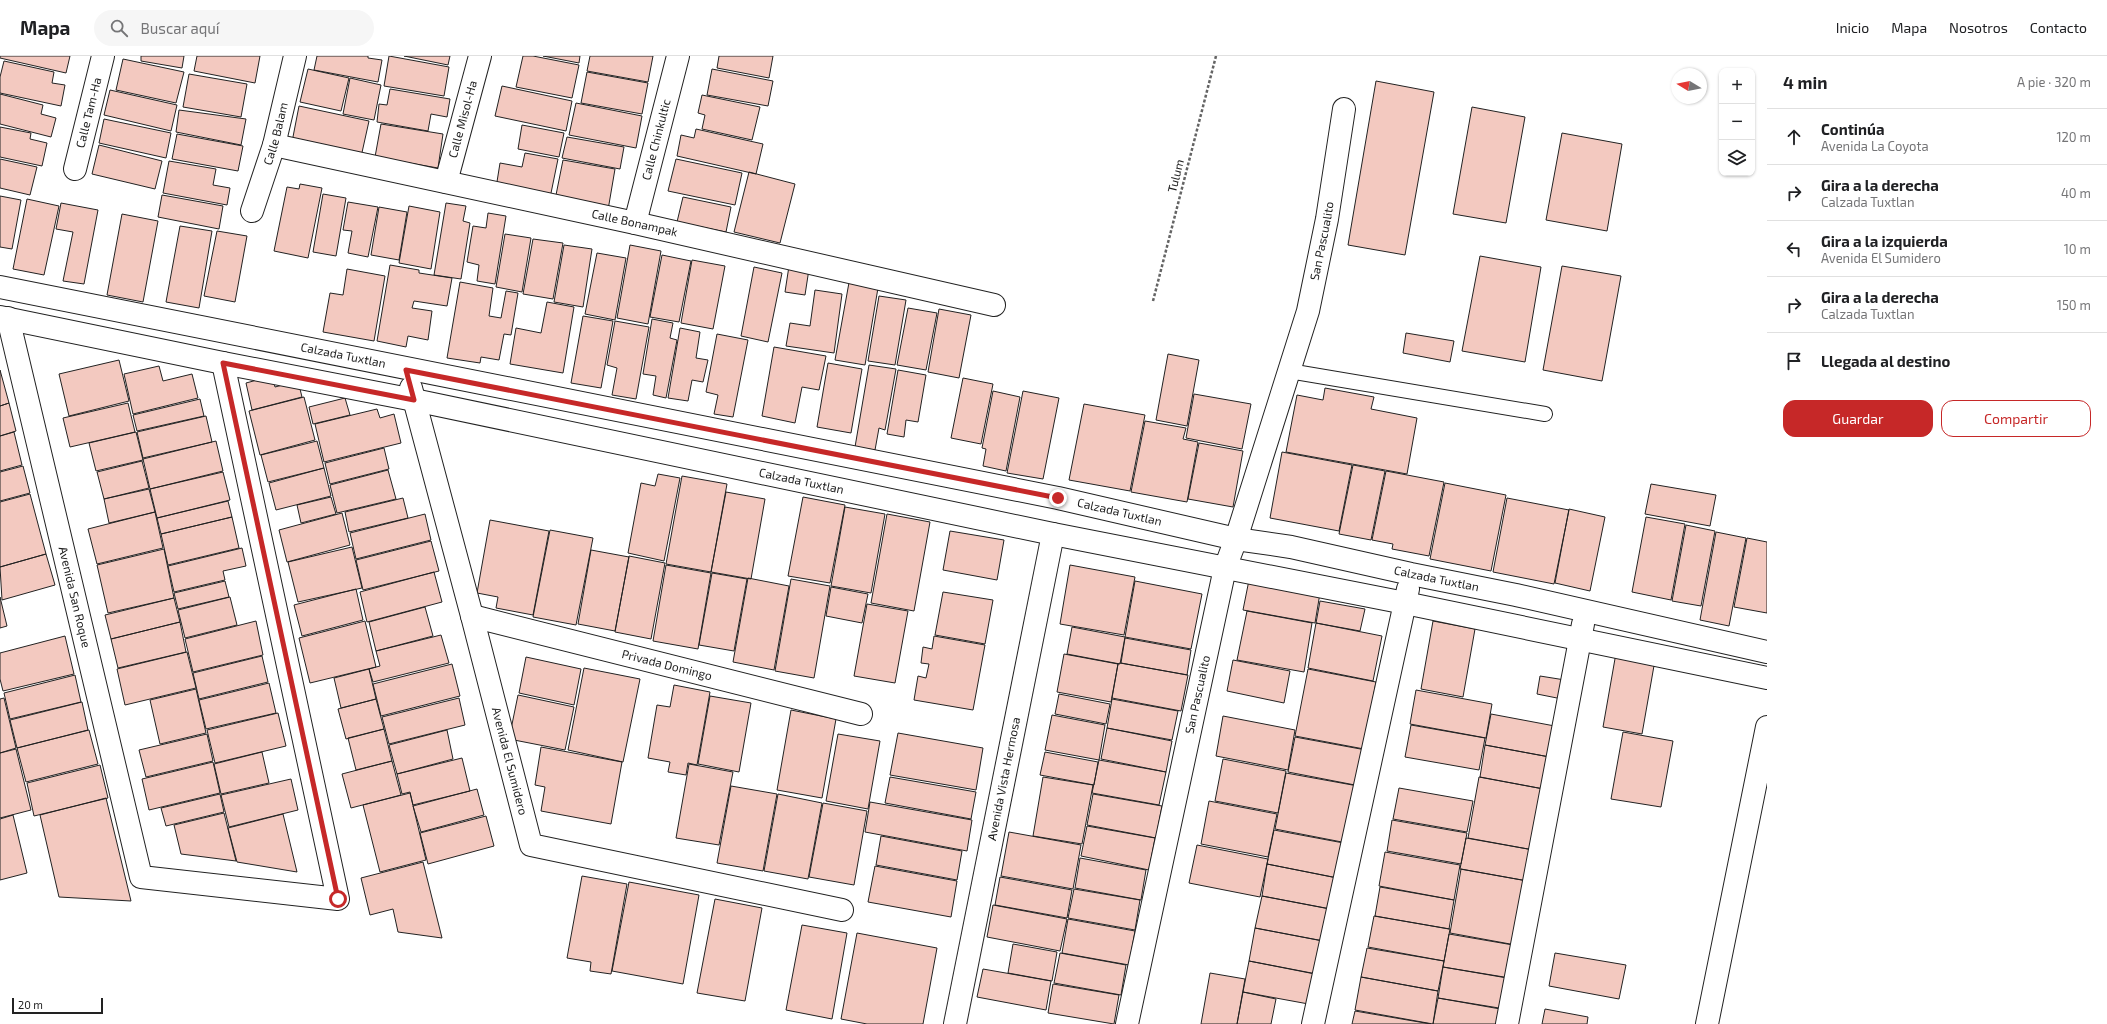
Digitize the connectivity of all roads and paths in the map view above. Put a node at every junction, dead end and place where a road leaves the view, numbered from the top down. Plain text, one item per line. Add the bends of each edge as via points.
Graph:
1 (103, 56) edge
2 (295, 56) edge
3 (480, 56) edge
4 (678, 56) edge
5 (1216, 56) edge
6 (1344, 109) dead end
7 (274, 145) junction
8 (76, 169) dead end
9 (446, 182) junction
10 (252, 211) dead end
11 (635, 223) junction
12 (0, 287) edge
13 (1153, 301) dead end
14 (994, 305) dead end
15 (4, 317) edge
16 (223, 363) junction
17 (406, 370) junction
18 (1289, 371) junction
19 (414, 400) junction
20 (1545, 414) dead end
21 (1053, 534) junction
22 (1236, 539) junction
23 (1224, 568) junction
24 (1411, 574) junction
25 (1405, 603) junction
26 (1586, 610) junction
27 (472, 616) junction
28 (1580, 639) junction
29 (1767, 652) edge
30 (1767, 678) edge
31 (861, 714) dead end
32 (1767, 727) edge
33 (842, 910) dead end
34 (955, 1024) edge
35 (1127, 1024) edge
36 (1313, 1024) edge
37 (1507, 1024) edge
38 (1707, 1024) edge

1 - 8 street, Calle Tam-Ha
2 - 7 street, Calle Balam
3 - 9 street, Calle Misol-Ha
4 - 11 street, Calle Chinkultic
5 - 13 path, Tulum
6 - 18 street, San Pascualito via 1327,219 1308,311
7 - 9 street, Calle Bonampak
7 - 10 street, Calle Balam
9 - 11 street, Calle Bonampak
11 - 14 street, Calle Bonampak
12 - 17 street, Calzada Tuxtlan
15 - 16 street, Calzada Tuxtlan
15 - 16 street, Avenida San Roque via 141,877 338,899
16 - 19 street, Calzada Tuxtlan
17 - 19 street, Avenida El Sumidero
17 - 22 street, Calzada Tuxtlan via 1058,498
18 - 20 lane
18 - 22 street, San Pascualito
19 - 21 street, Calzada Tuxtlan
19 - 27 street, Avenida El Sumidero
21 - 23 street, Calzada Tuxtlan
21 - 34 street, Avenida Vista Hermosa
22 - 23 street, San Pascualito
22 - 24 street, Calzada Tuxtlan via 1291,547
23 - 25 street, Calzada Tuxtlan
23 - 35 street, San Pascualito
24 - 25 street
24 - 26 street, Calzada Tuxtlan
25 - 28 street, Calzada Tuxtlan
25 - 36 street
26 - 28 street
26 - 29 street, Calzada Tuxtlan
27 - 31 street, Privada Domingo
27 - 33 street, Avenida El Sumidero via 531,845
28 - 30 street, Calzada Tuxtlan
28 - 37 street
32 - 38 street

